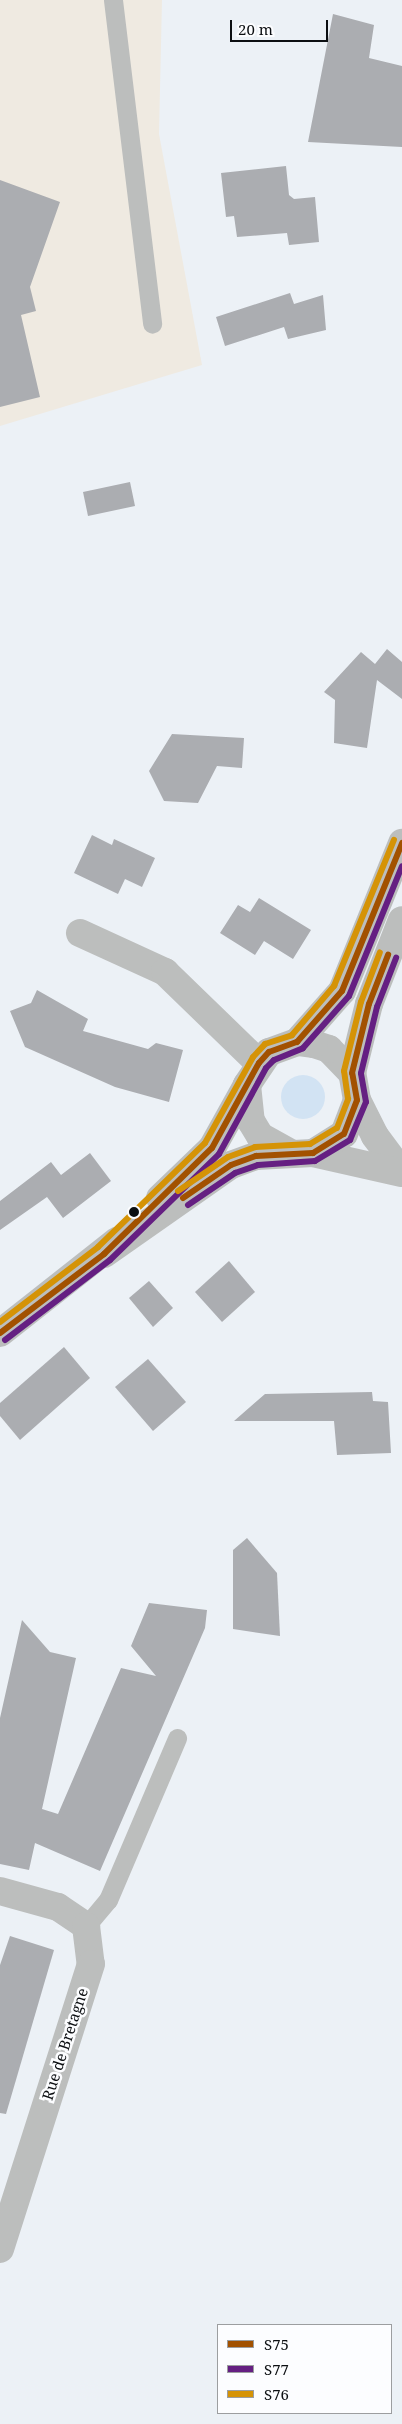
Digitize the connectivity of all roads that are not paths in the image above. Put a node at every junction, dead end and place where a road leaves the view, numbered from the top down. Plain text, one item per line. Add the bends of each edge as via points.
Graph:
1 (113, 0) edge
2 (152, 324) dead end
3 (402, 843) edge
4 (402, 920) edge
5 (80, 933) dead end
6 (297, 1042) junction
7 (352, 1073) junction
8 (253, 1074) junction
9 (357, 1100) junction
10 (302, 1153) junction
11 (402, 1173) edge
12 (104, 1254) junction
13 (0, 1333) edge
14 (177, 1738) dead end
15 (0, 1891) edge
16 (86, 1926) junction
17 (0, 2249) edge

1 - 2 lane
3 - 6 street via 342,991
4 - 7 street via 369,1004
5 - 8 street via 166,972
6 - 7 street via 329,1050
6 - 8 street via 269,1052
7 - 9 street
8 - 10 street via 250,1121 267,1141
8 - 12 street via 212,1148
9 - 10 street via 344,1134
9 - 11 street
10 - 11 street
10 - 12 street via 256,1156 231,1165
12 - 13 street
14 - 16 lane via 108,1900
15 - 16 street via 58,1907
16 - 17 street, Rue de Bretagne via 91,1964

